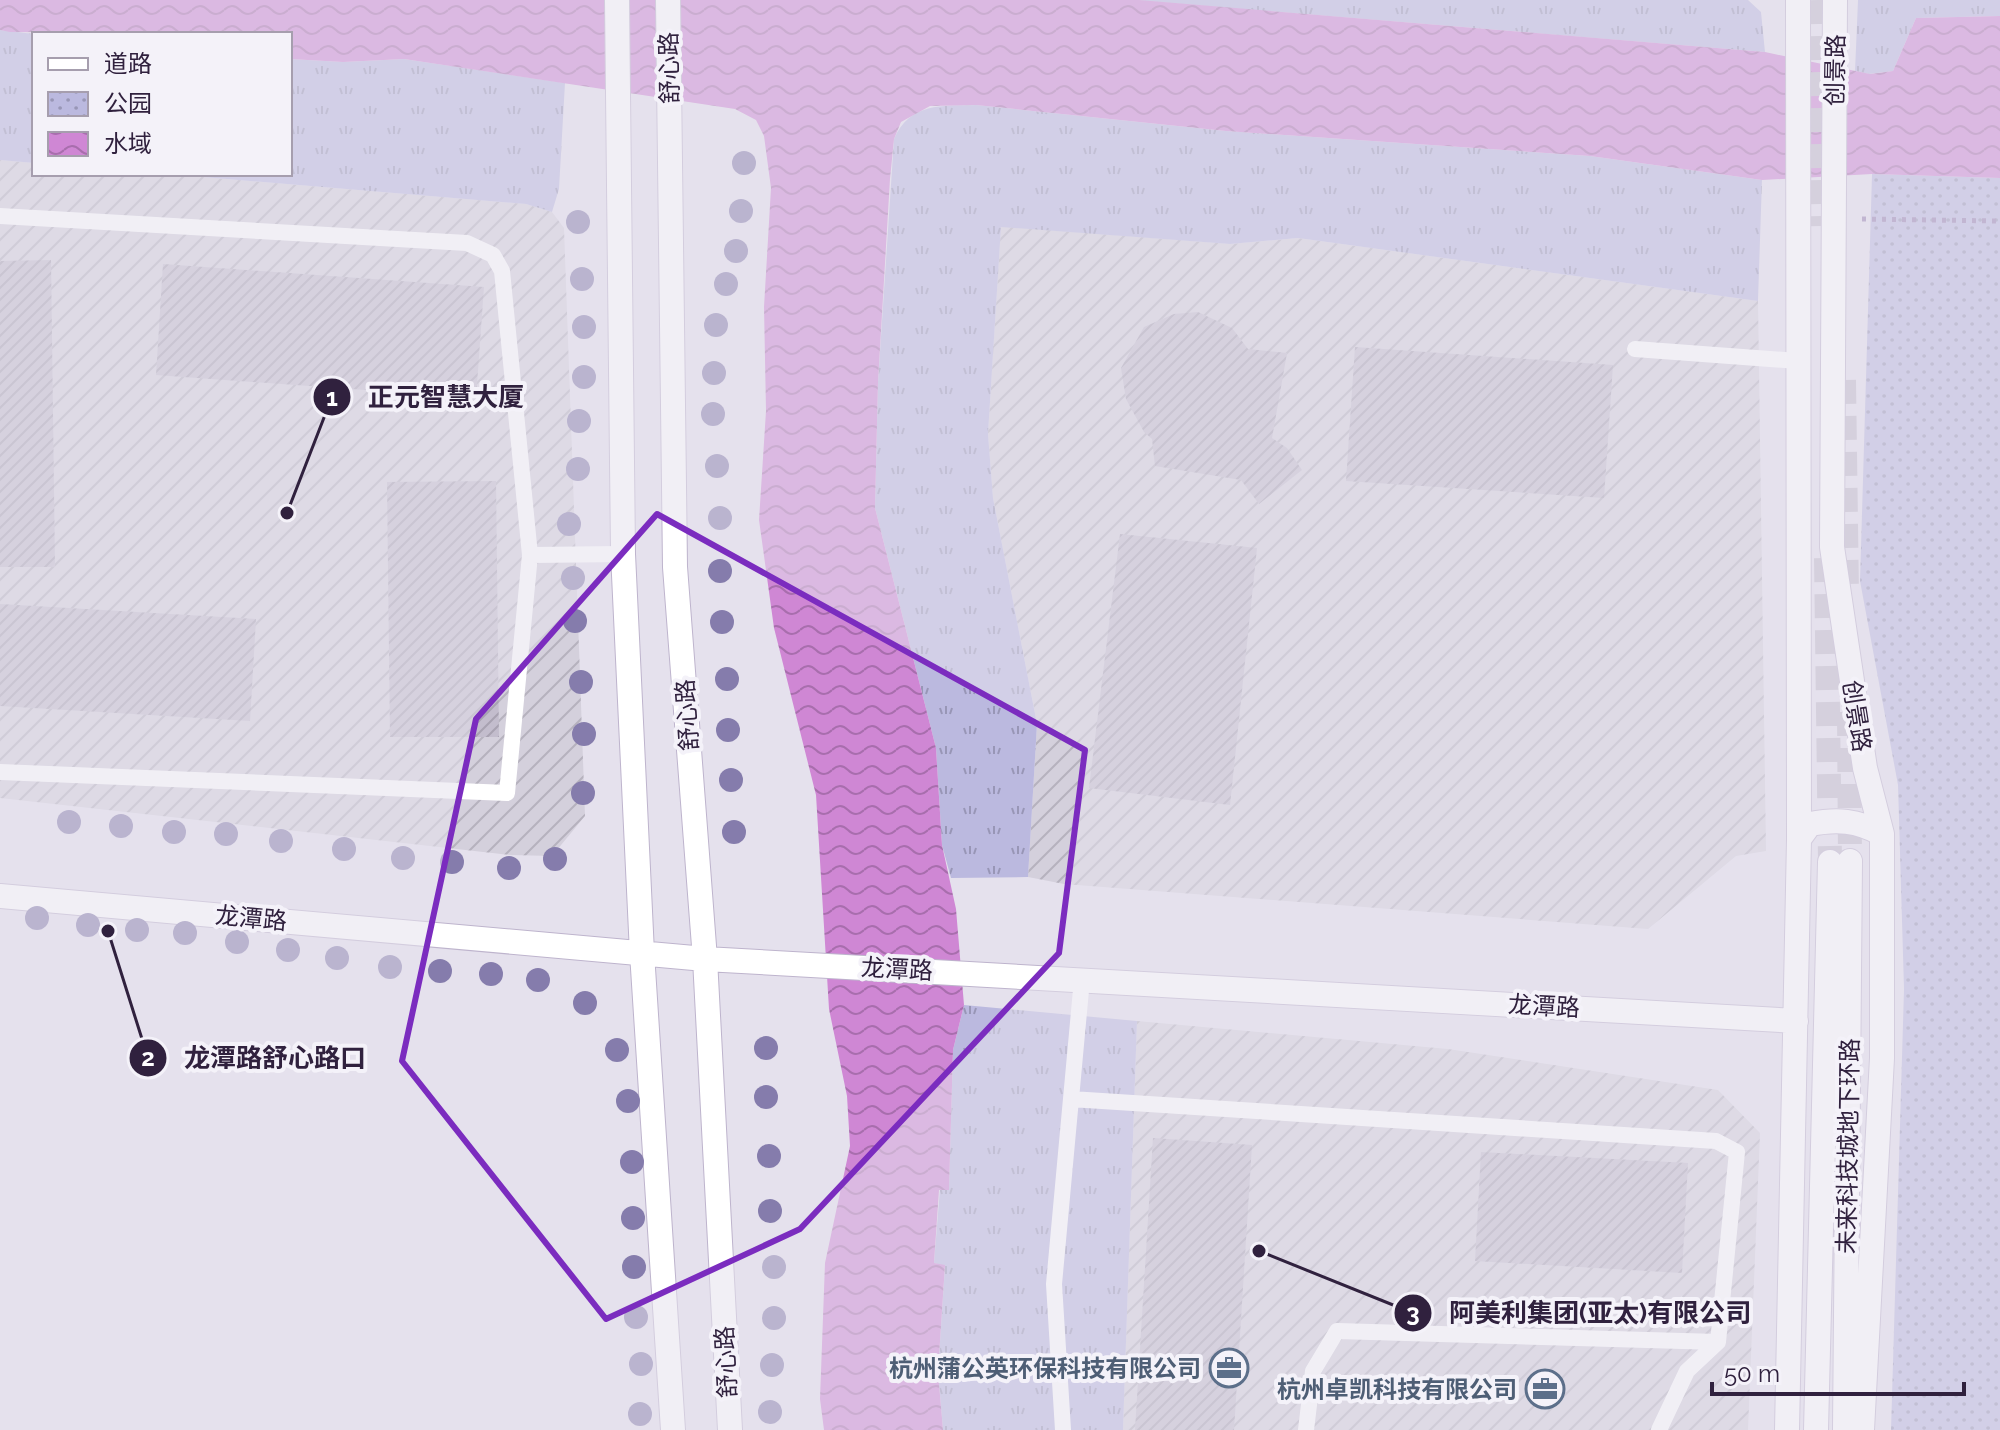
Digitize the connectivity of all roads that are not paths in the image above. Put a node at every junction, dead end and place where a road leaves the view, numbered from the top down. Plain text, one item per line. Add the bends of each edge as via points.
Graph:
1 (617, 0) edge
2 (668, 0) edge
3 (1798, 0) edge
4 (1835, 0) edge
5 (0, 216) edge
6 (1635, 349) dead end
7 (1798, 361) junction
8 (623, 554) junction
9 (530, 555) junction
10 (0, 772) edge
11 (1882, 834) junction
12 (1799, 839) junction
13 (0, 896) edge
14 (642, 953) junction
15 (705, 959) junction
16 (1082, 979) junction
17 (1796, 1021) junction
18 (1071, 1099) junction
19 (1718, 1342) junction
20 (673, 1430) edge
21 (730, 1430) edge
22 (1063, 1430) edge
23 (1306, 1430) edge
24 (1659, 1430) edge
25 (1787, 1430) edge
26 (1816, 1430) edge
27 (1845, 1430) edge
28 (1862, 1430) edge

1 - 8 street
2 - 15 street, 舒心路 via 675,567
3 - 7 street, 创景路
4 - 11 street, 创景路 via 1832,547 1865,768
5 - 9 lane via 467,243 493,255 502,271
6 - 7 lane
7 - 12 street, 创景路
8 - 9 lane
8 - 14 street
9 - 10 lane via 507,793
11 - 12 street via 1836,819 1810,824
11 - 28 street, 创景路 via 1882,1058
12 - 17 street, 创景路
13 - 14 street, 龙潭路
14 - 15 street, 龙潭路
14 - 20 street
15 - 16 street, 龙潭路
15 - 21 street, 舒心路
16 - 17 street, 龙潭路
16 - 18 lane
17 - 25 street, 创景路
18 - 19 lane via 1716,1141 1737,1152
18 - 22 lane via 1054,1284
19 - 23 lane via 1337,1331 1313,1371
19 - 24 lane via 1687,1371
26 - 27 street, 未来科技城地下环路 via 1840,862

